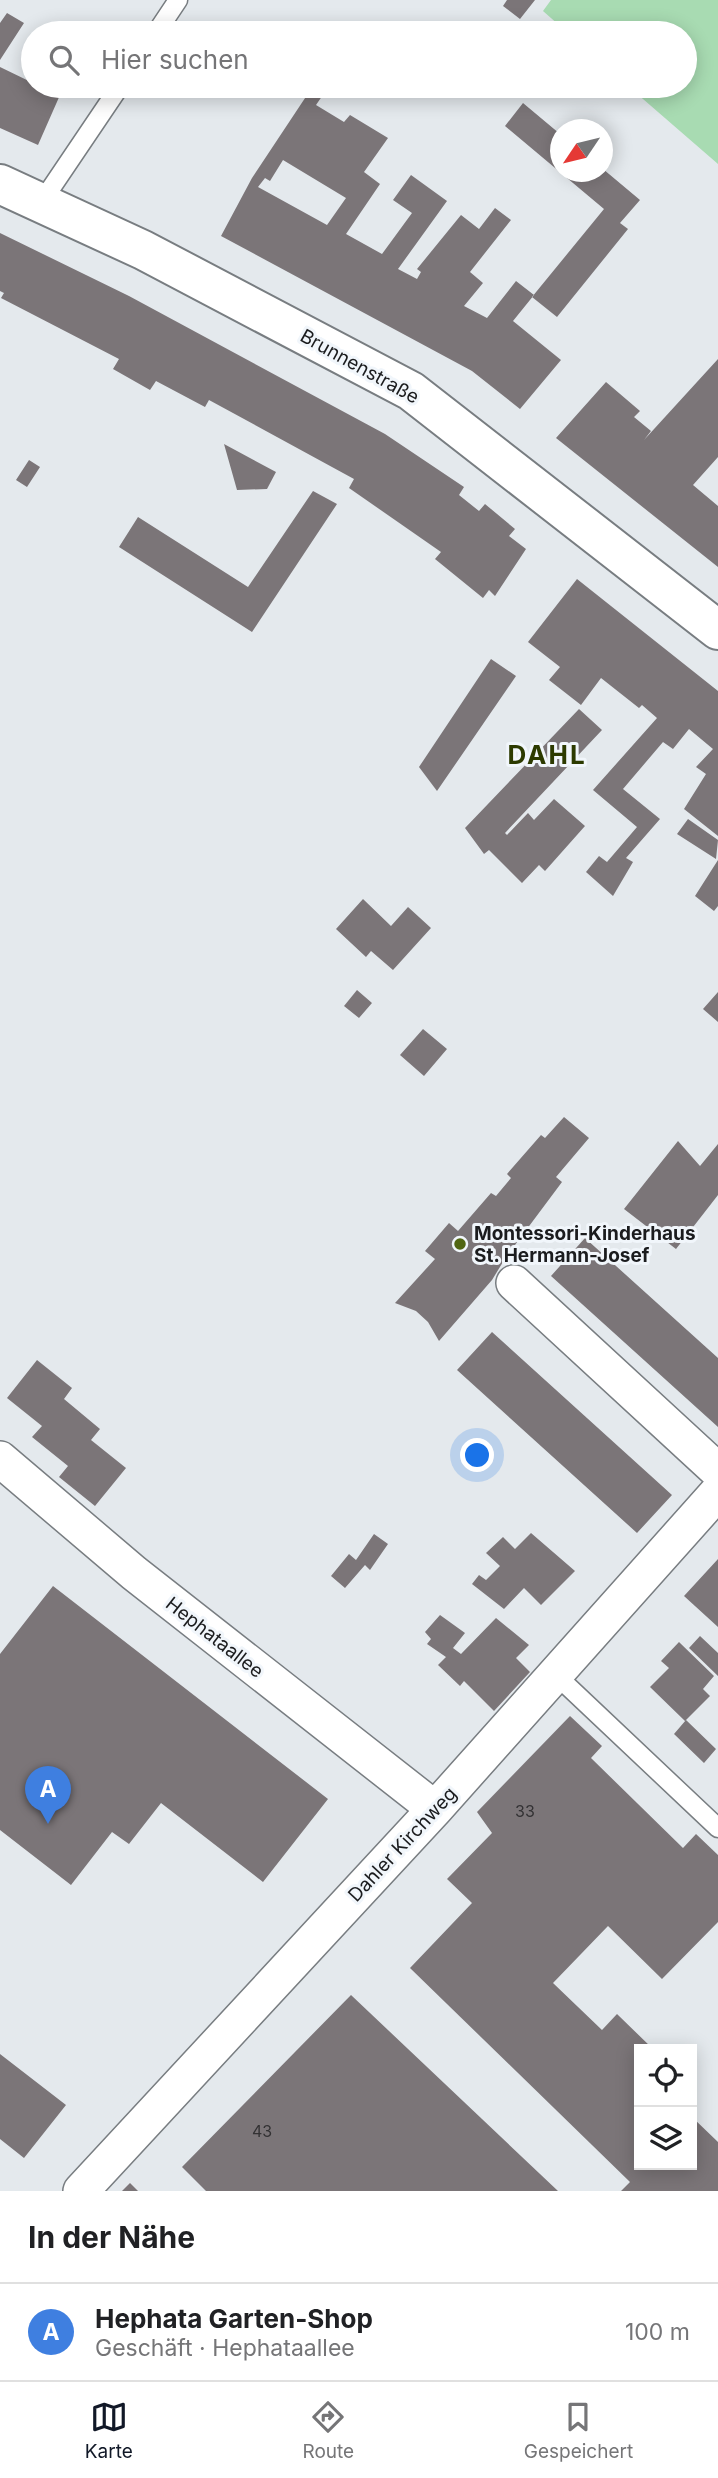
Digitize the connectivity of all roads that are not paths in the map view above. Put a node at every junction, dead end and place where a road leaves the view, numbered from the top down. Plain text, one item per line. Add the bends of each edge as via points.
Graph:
1 (178, 0) edge
2 (164, 21) edge
3 (112, 98) edge
4 (0, 184) edge
5 (41, 203) junction
6 (718, 630) edge
7 (514, 1283) dead end
8 (0, 1459) edge
9 (718, 1471) edge
10 (718, 1493) edge
11 (556, 1675) junction
12 (435, 1809) junction
13 (718, 1828) edge
14 (81, 2191) edge

1 - 2 lane
3 - 5 lane
4 - 5 street, Brunnenstraße
5 - 6 street, Brunnenstraße via 143,250 411,391
7 - 9 street
8 - 12 street, Hephataallee via 134,1573
10 - 11 street, Dahler Kirchweg
11 - 12 street, Dahler Kirchweg
11 - 13 lane
12 - 14 street, Dahler Kirchweg

